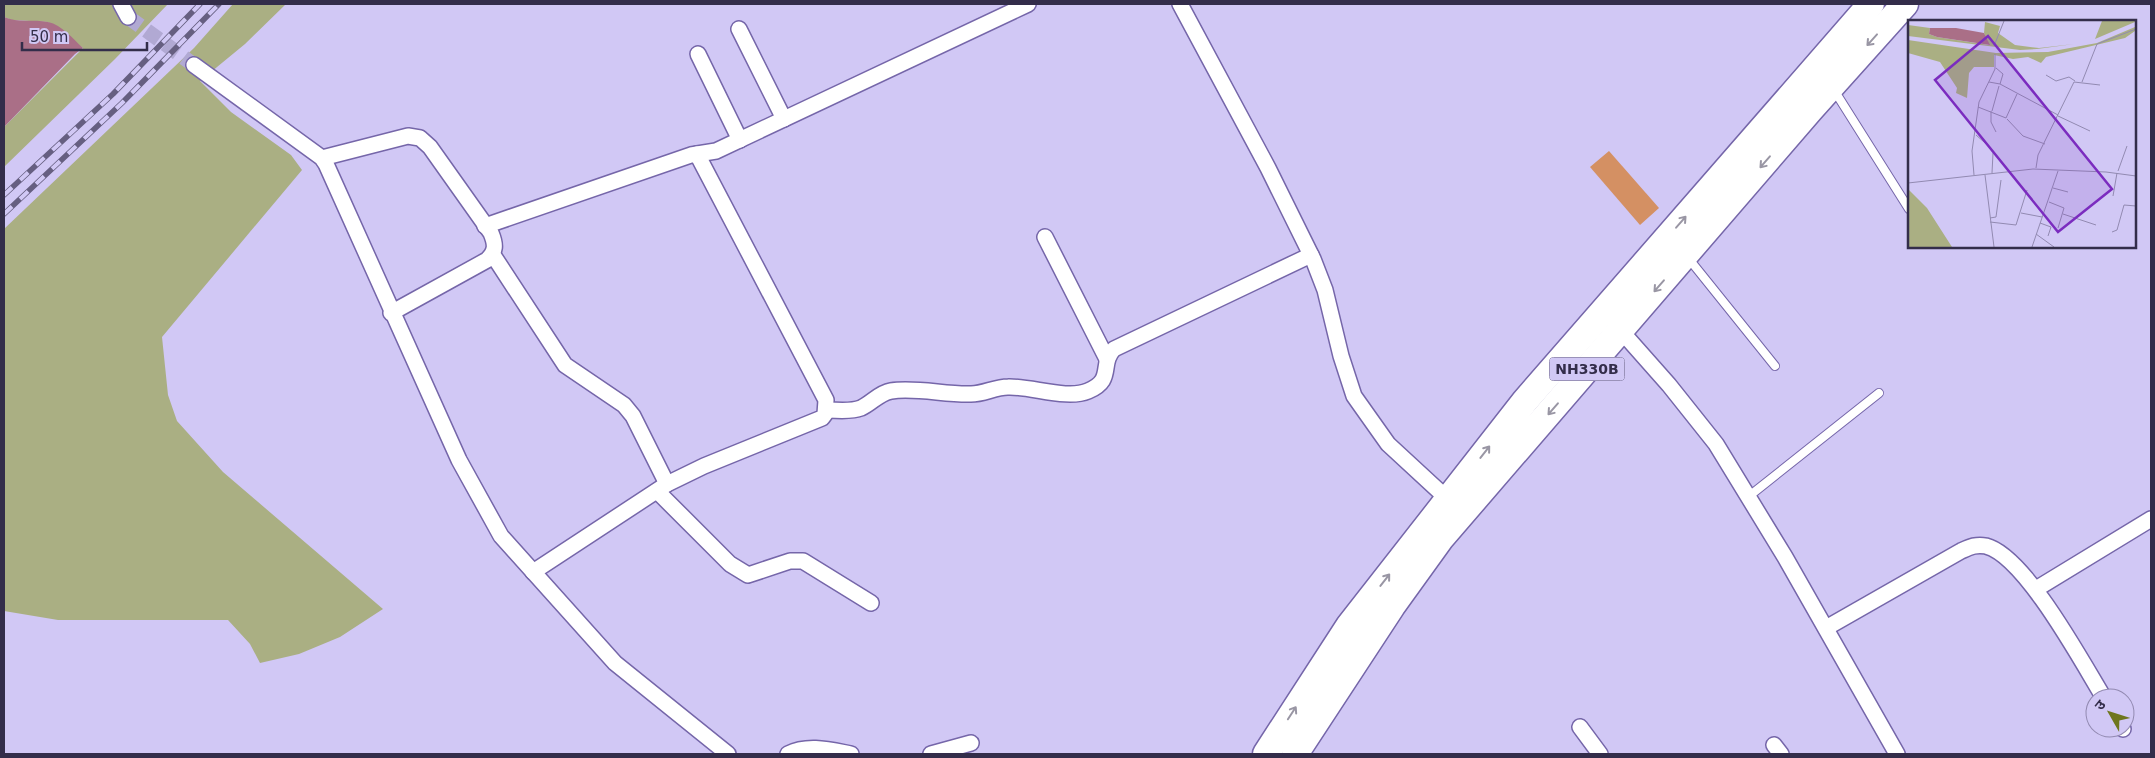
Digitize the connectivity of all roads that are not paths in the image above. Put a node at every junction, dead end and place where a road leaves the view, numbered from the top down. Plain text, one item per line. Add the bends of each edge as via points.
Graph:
1 (1028, 4) edge
2 (1180, 4) edge
3 (1871, 4) edge
4 (1905, 4) edge
5 (739, 29) dead end
6 (698, 54) dead end
7 (194, 65) tunnel mouth
8 (1832, 86) junction
9 (784, 119) junction
10 (740, 140) junction
11 (698, 154) junction
12 (322, 158) junction
13 (1908, 207) edge
14 (485, 226) junction
15 (1045, 237) dead end
16 (1311, 254) junction
17 (492, 255) junction
18 (1686, 255) junction
19 (1604, 311) junction
20 (391, 313) junction
21 (1621, 330) junction
22 (1107, 359) junction
23 (1776, 366) dead end
24 (1879, 393) dead end
25 (827, 410) junction
26 (662, 488) junction
27 (1748, 497) junction
28 (1456, 506) junction
29 (2151, 519) edge
30 (533, 572) junction
31 (2036, 589) junction
32 (871, 603) dead end
33 (1826, 628) junction
34 (2098, 688) edge
35 (1580, 727) dead end
36 (972, 743) dead end
37 (728, 754) edge
38 (788, 754) edge
39 (851, 754) edge
40 (931, 754) edge
41 (1266, 754) edge
42 (1295, 754) edge
43 (1600, 754) edge
44 (1898, 754) edge

1 - 9 street
2 - 16 street
19 -> 3 highway, NH330B
4 -> 8 highway, NH330B
5 - 9 street
6 - 10 street
7 - 12 street
8 - 13 lane
8 -> 18 highway, NH330B
9 - 10 street
10 - 11 street via 716,151
11 - 14 street
11 - 25 street via 826,400
12 - 14 street via 408,136 420,138 430,147
12 - 20 street
14 - 17 street via 495,242
15 - 22 street
16 - 22 street via 1114,349
16 - 28 street via 1325,290 1354,396 1388,444
17 - 20 street
17 - 26 street via 565,365 624,405 633,416
18 -> 21 highway, NH330B
18 - 23 lane
19 - 21 street
28 -> 19 highway, NH330B via 1525,401
20 - 30 street via 464,469 501,536
21 - 27 street via 1716,444
21 -> 28 highway, NH330B
22 - 25 street via 1104,378 1087,392 1073,394 1006,387 982,394 898,391 882,394 859,409
24 - 27 lane
25 - 26 street via 822,418 704,466
26 - 30 street
26 - 32 street via 730,564 748,575 790,561 803,561
27 - 33 street
41 -> 28 highway, NH330B via 1349,626
28 - 42 highway, NH330B via 1442,538 1392,606
29 - 31 street
30 - 37 street via 615,663
31 - 33 street via 2002,554 1976,545
31 - 34 street
33 - 44 street
35 - 43 street
36 - 40 street
38 - 39 street via 806,749

